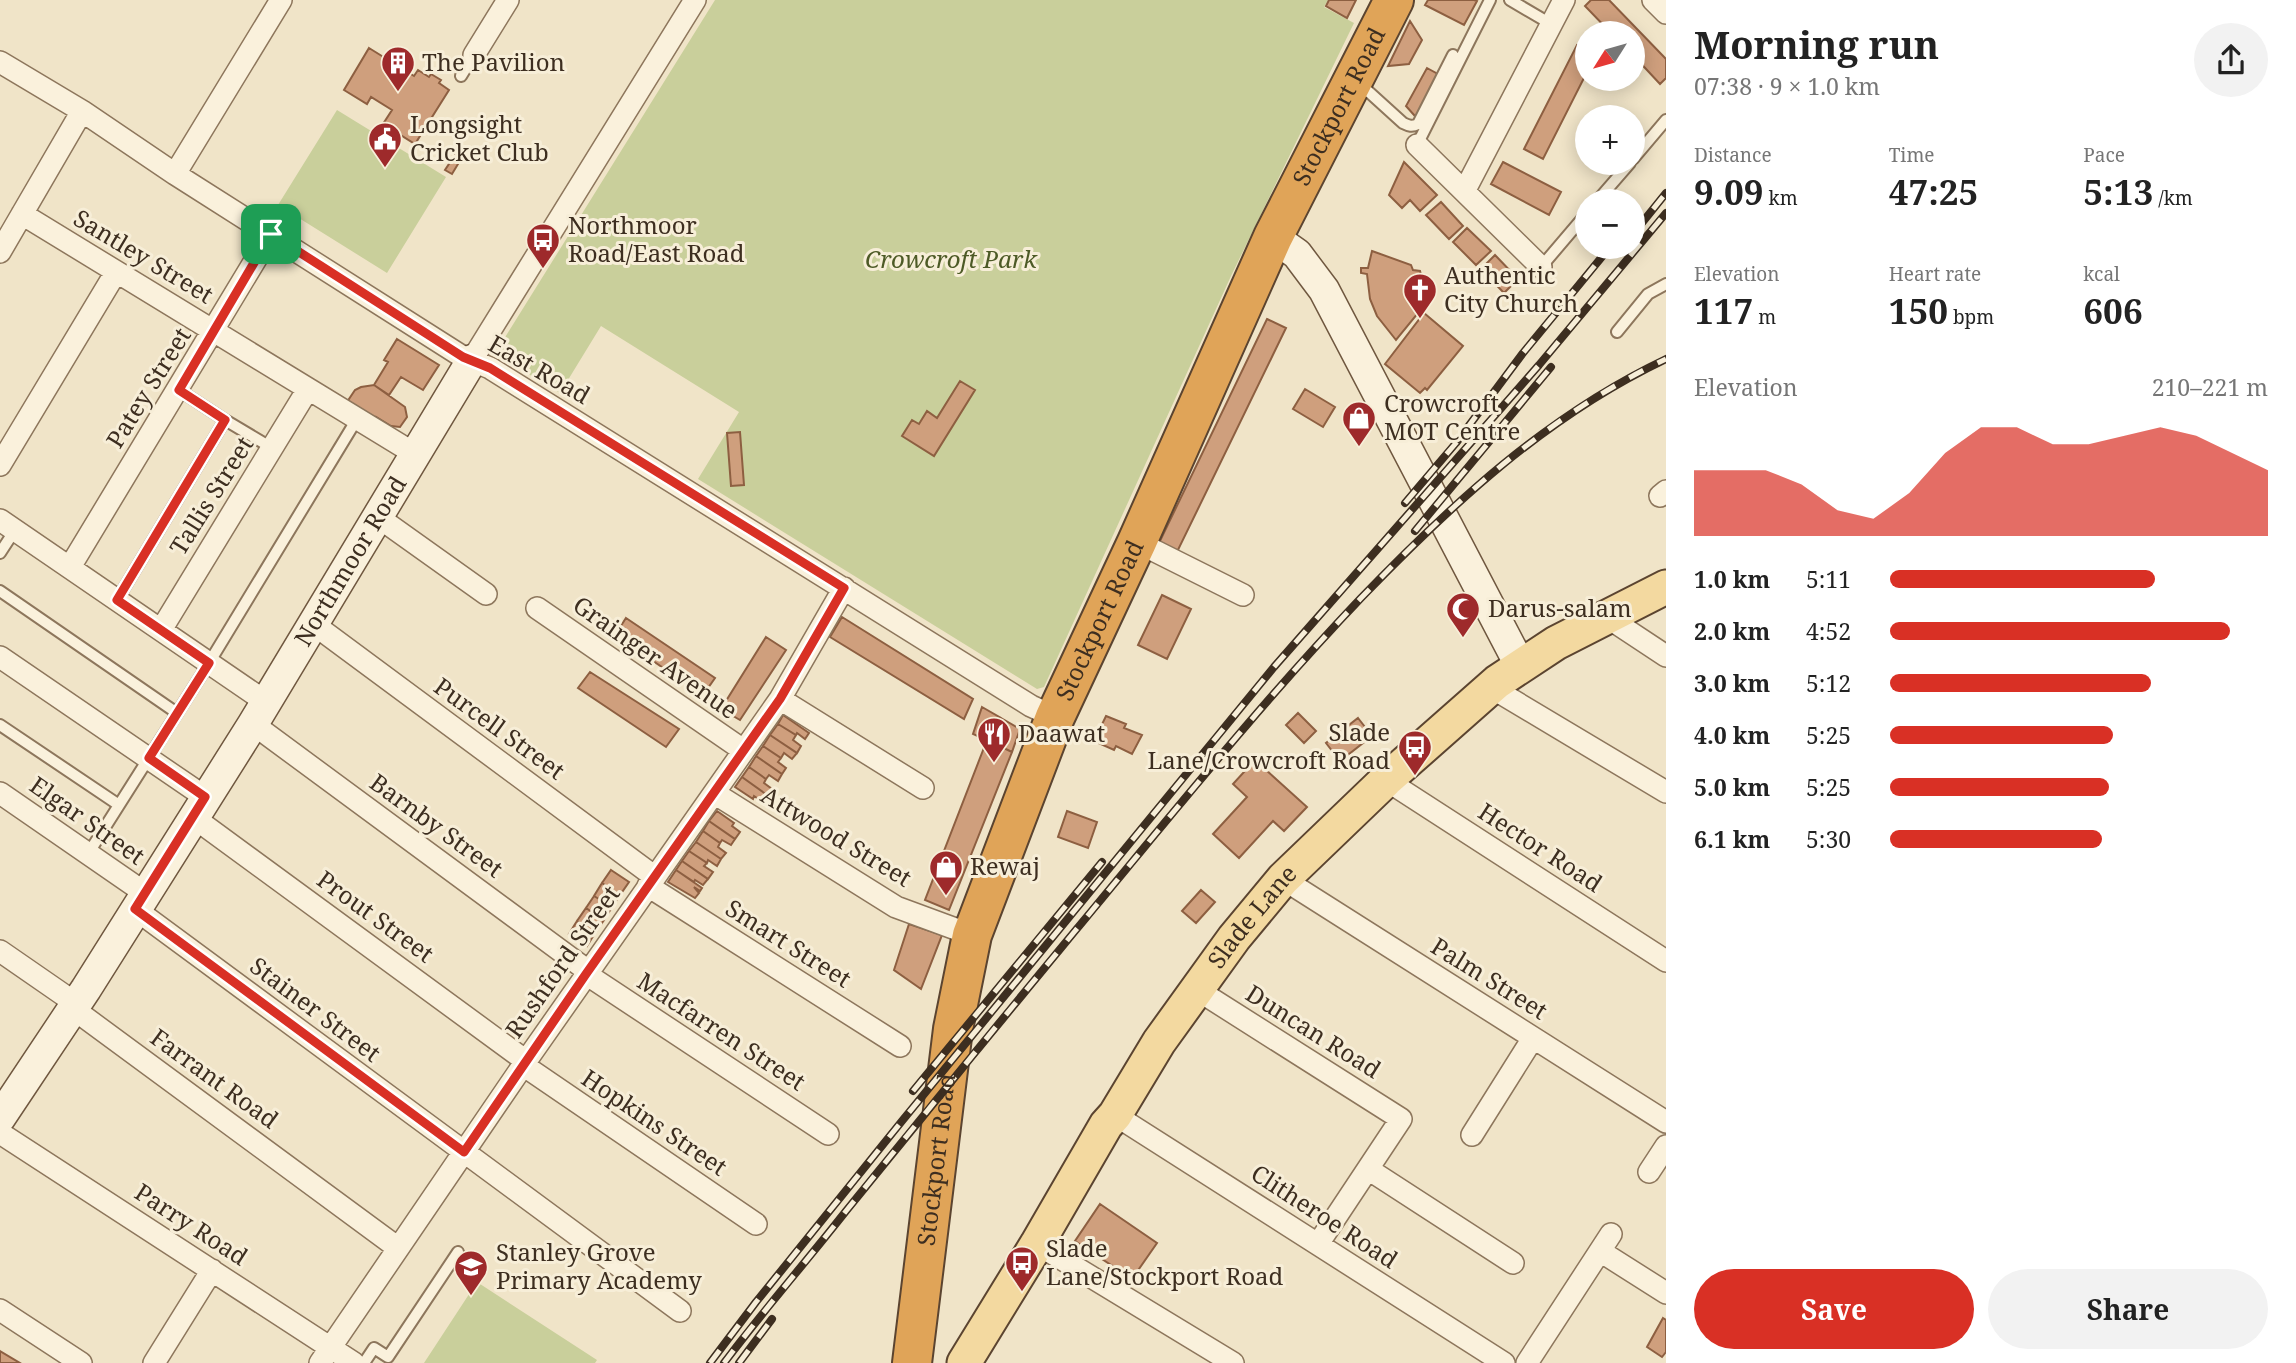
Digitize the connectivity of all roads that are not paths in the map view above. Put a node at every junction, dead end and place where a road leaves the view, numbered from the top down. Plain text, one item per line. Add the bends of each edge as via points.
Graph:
1 (281, 0) edge
2 (695, 0) edge
3 (1394, 0) edge
4 (1490, 0) edge
5 (1510, 0) edge
6 (1564, 0) edge
7 (1653, 0) edge
8 (502, 2) edge
9 (1666, 13) edge
10 (1551, 24) junction
11 (474, 55) joint
12 (1453, 55) dead end
13 (0, 62) edge
14 (461, 76) dead end
15 (1355, 79) junction
16 (82, 111) junction
17 (1666, 120) edge
18 (1417, 145) joint
19 (1645, 145) edge
20 (175, 174) junction
21 (1619, 175) edge
22 (1607, 189) edge
23 (1465, 190) junction
24 (22, 214) junction
25 (1575, 227) edge
26 (271, 234) junction
27 (1273, 237) junction
28 (0, 252) edge
29 (1541, 267) joint
30 (116, 272) junction
31 (1666, 284) edge
32 (214, 332) junction
33 (1617, 332) dead end
34 (472, 360) junction
35 (308, 389) junction
36 (179, 390) junction
37 (357, 419) junction
38 (225, 420) junction
39 (272, 448) junction
40 (415, 454) junction
41 (0, 465) edge
42 (378, 517) junction
43 (8, 525) edge
44 (1137, 542) junction
45 (0, 553) edge
46 (70, 567) junction
47 (1666, 587) edge
48 (844, 588) junction
49 (0, 591) edge
50 (486, 593) dead end
51 (1243, 595) dead end
52 (117, 600) junction
53 (537, 608) dead end
54 (1608, 617) junction
55 (312, 623) junction
56 (161, 630) junction
57 (1666, 656) edge
58 (0, 657) edge
59 (209, 663) junction
60 (1521, 667) junction
61 (1492, 688) junction
62 (780, 699) junction
63 (177, 713) junction
64 (259, 713) junction
65 (1055, 717) junction
66 (0, 724) edge
67 (743, 750) junction
68 (149, 758) junction
69 (1386, 780) junction
70 (923, 788) dead end
71 (1666, 792) edge
72 (0, 793) edge
73 (715, 793) junction
74 (119, 805) junction
75 (199, 807) junction
76 (88, 854) junction
77 (1283, 879) junction
78 (652, 881) junction
79 (140, 901) junction
80 (972, 935) junction
81 (0, 951) edge
82 (1666, 961) edge
83 (587, 972) junction
84 (1196, 989) junction
85 (75, 1006) junction
86 (1533, 1038) junction
87 (900, 1046) dead end
88 (524, 1063) junction
89 (2, 1114) edge
90 (1115, 1115) junction
91 (1666, 1122) edge
92 (828, 1134) dead end
93 (1472, 1135) dead end
94 (1666, 1146) edge
95 (464, 1152) junction
96 (1368, 1169) junction
97 (1648, 1172) dead end
98 (756, 1224) dead end
99 (1037, 1244) junction
100 (1318, 1244) junction
101 (398, 1248) junction
102 (458, 1252) dead end
103 (1513, 1263) dead end
104 (212, 1270) junction
105 (1666, 1293) edge
106 (0, 1310) edge
107 (680, 1311) dead end
108 (325, 1355) edge
109 (59, 1357) edge
110 (81, 1363) edge
111 (154, 1363) edge
112 (354, 1363) edge
113 (364, 1363) edge
114 (913, 1363) edge
115 (964, 1363) edge
116 (1233, 1363) edge
117 (1504, 1363) edge
118 (1527, 1363) edge

1 - 20 street
2 - 34 street, Northmoor Road
3 - 15 highway, Stockport Road
4 - 18 lane
5 - 10 lane
6 - 10 street
7 - 9 street
8 - 11 street
10 - 23 street
11 - 14 lane
12 - 15 lane via 1414,125 1403,123
13 - 16 street, East Road
15 - 27 highway, Stockport Road
16 - 20 street, East Road
16 - 24 street
17 - 19 lane
18 - 23 street
20 - 26 street, East Road
21 - 22 lane
23 - 29 street
24 - 28 street
24 - 30 street, Santley Street
25 - 29 lane
26 - 32 street, Patey Street
26 - 34 street, East Road
27 - 44 highway, Stockport Road
27 - 60 street via 1297,254 1324,290
30 - 32 street, Santley Street
30 - 41 street
31 - 33 lane via 1648,294
32 - 35 street, Santley Street
32 - 36 street, Patey Street
34 - 40 street, Northmoor Road
34 - 48 street, East Road
35 - 37 street, Santley Street
35 - 39 street, Tallis Street
36 - 38 lane
36 - 46 street, Patey Street
37 - 40 street, Santley Street
37 - 59 lane
38 - 39 lane
38 - 52 lane
39 - 56 street, Tallis Street
40 - 42 street, Northmoor Road
42 - 50 street
42 - 55 street, Northmoor Road
43 - 45 lane
43 - 46 street, Barnby Street
44 - 51 street
44 - 65 highway, Stockport Road
46 - 52 street, Barnby Street
47 - 54 main road, Slade Lane
48 - 62 street, Rushford Street
48 - 65 street, East Road
49 - 63 lane
52 - 56 street, Barnby Street
53 - 67 street, Grainger Avenue
54 - 57 street
54 - 60 main road, Slade Lane
55 - 64 street, Northmoor Road
55 - 78 street, Purcell Street
56 - 59 street, Barnby Street
58 - 68 street, Prout Street
59 - 63 lane
59 - 64 street, Barnby Street
60 - 61 main road, Slade Lane
61 - 69 main road, Slade Lane
61 - 71 street
62 - 67 street, Rushford Street
62 - 70 street
63 - 68 lane
64 - 75 street, Northmoor Road
64 - 83 street, Barnby Street
65 - 80 highway, Stockport Road
66 - 74 lane
67 - 73 street, Rushford Street
68 - 74 lane
68 - 75 street, Prout Street
69 - 77 main road, Slade Lane
69 - 82 street, Hector Road
72 - 76 street, Elgar Street
73 - 78 street, Rushford Street
73 - 80 street, Attwood Street via 896,907
74 - 76 lane
75 - 79 street, Northmoor Road
75 - 88 street, Prout Street
76 - 79 street, Elgar Street
77 - 84 main road, Slade Lane
77 - 86 street, Palm Street
78 - 83 street, Rushford Street
78 - 87 street, Smart Street
79 - 85 street, Northmoor Road
79 - 95 street, Stainer Street
80 - 114 highway, Stockport Road via 953,1029
81 - 85 street, Farrant Road
83 - 88 street, Rushford Street
83 - 92 street, Macfarren Street
84 - 90 main road, Slade Lane
84 - 96 street, Duncan Road via 1401,1119
85 - 89 street, Northmoor Road
85 - 101 street, Farrant Road
86 - 91 street, Palm Street
86 - 93 street
88 - 95 street, Rushford Street
88 - 98 street, Hopkins Street
89 - 104 street, Parry Road
90 - 99 main road, Slade Lane
90 - 100 street, Clitheroe Road
94 - 97 street
95 - 101 street, Rushford Street
95 - 107 street, Stainer Street
96 - 100 street
96 - 103 street
99 - 115 main road, Slade Lane
99 - 116 street
100 - 117 street, Clitheroe Road
101 - 108 street, Rushford Street
102 - 113 lane via 388,1357 374,1348
104 - 108 street, Parry Road
104 - 111 street
105 - 118 street via 1606,1242
106 - 109 street
108 - 112 street, Parry Road
109 - 110 street

